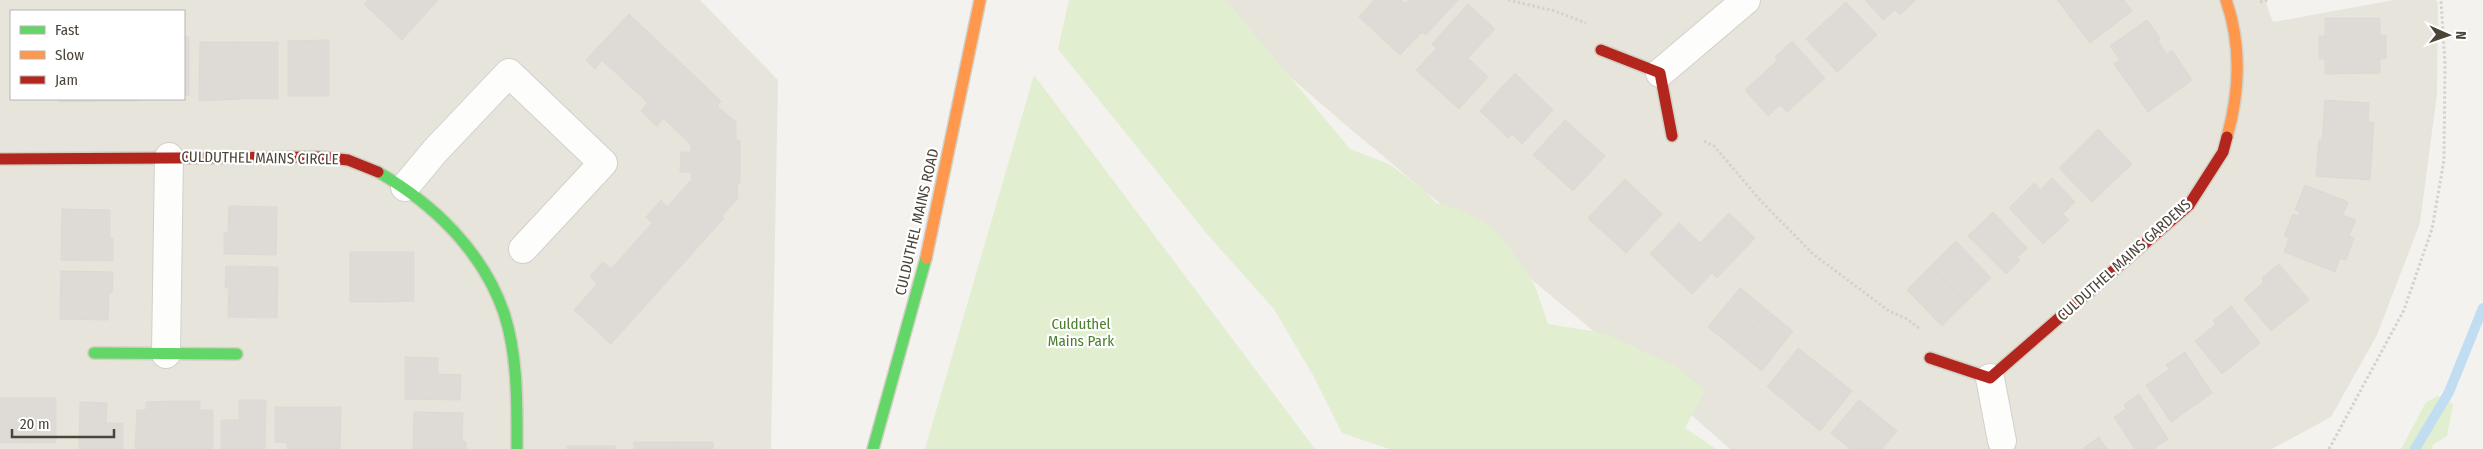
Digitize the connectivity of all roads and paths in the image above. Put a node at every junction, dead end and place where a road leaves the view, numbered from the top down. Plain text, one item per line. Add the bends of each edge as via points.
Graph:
1 (980, 0) edge
2 (1508, 0) edge
3 (1746, 0) edge
4 (2226, 0) edge
5 (2269, 0) edge
6 (2441, 0) edge
7 (2258, 3) dead end
8 (1601, 50) joint
9 (1660, 73) junction
10 (1672, 136) joint
11 (168, 157) junction
12 (0, 159) edge
13 (404, 187) junction
14 (523, 249) dead end
15 (94, 353) dead end
16 (166, 354) junction
17 (237, 354) dead end
18 (1930, 358) joint
19 (1990, 378) junction
20 (2002, 441) dead end
21 (517, 449) edge
22 (873, 449) edge
23 (2329, 449) edge

1 - 22 street, CULDUTHEL MAINS ROAD via 930,245
2 - 8 path via 1556,11 1598,28
3 - 9 street
4 - 19 street, CULDUTHEL MAINS GARDENS via 2239,60 2236,106 2223,152 2189,205
5 - 7 path
6 - 23 path via 2445,65 2444,160 2432,229 2404,310
8 - 9 street
9 - 10 street
10 - 18 path via 1697,138 1714,146 1761,201 1813,254 1889,312 1907,319 1927,334
11 - 12 street, CULDUTHEL MAINS CIRCLE
11 - 13 street, CULDUTHEL MAINS CIRCLE via 346,159
11 - 16 street, CULDUTHEL MAINS CIRCLE
13 - 14 street via 509,73 603,163
13 - 21 street, CULDUTHEL MAINS CIRCLE via 451,228 477,260 504,314 514,370
15 - 16 street
16 - 17 street
18 - 19 street
19 - 20 street

